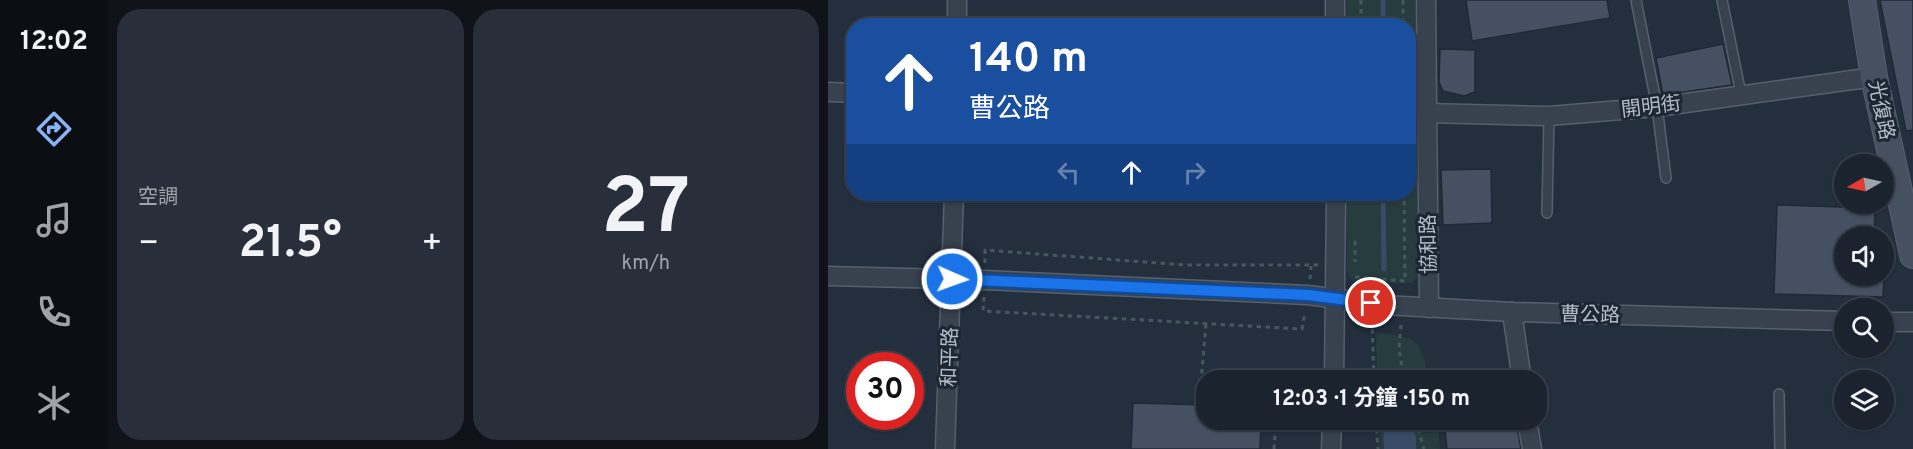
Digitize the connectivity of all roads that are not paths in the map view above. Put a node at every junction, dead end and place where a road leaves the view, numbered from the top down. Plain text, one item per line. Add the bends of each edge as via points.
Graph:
1 (957, 0) edge
2 (1335, 0) edge
3 (1426, 0) edge
4 (1636, 0) edge
5 (1722, 0) edge
6 (1862, 0) edge
7 (957, 18) edge
8 (1335, 18) edge
9 (1874, 77) junction
10 (828, 92) edge
11 (846, 93) edge
12 (1741, 94) junction
13 (1657, 107) junction
14 (1427, 113) junction
15 (1548, 116) junction
16 (1666, 178) dead end
17 (954, 201) edge
18 (1336, 201) edge
19 (1547, 213) dead end
20 (1913, 255) edge
21 (828, 276) edge
22 (952, 279) junction
23 (1336, 299) junction
24 (1429, 308) junction
25 (1512, 312) junction
26 (1834, 321) edge
27 (1894, 322) edge
28 (1913, 322) edge
29 (1334, 370) edge
30 (1520, 370) edge
31 (1779, 394) dead end
32 (1332, 430) edge
33 (1529, 430) edge
34 (945, 449) edge
35 (1331, 449) edge
36 (1532, 449) edge
37 (1780, 449) edge

1 - 7 street
2 - 8 street
3 - 14 street, 協和路
4 - 13 lane
5 - 12 lane
6 - 9 street, 光復路
9 - 12 street, 開明街
9 - 20 street, 光復路
10 - 11 street
12 - 13 street, 開明街
13 - 15 street, 開明街
13 - 16 lane
14 - 15 street, 開明街
14 - 24 street, 協和路
15 - 19 lane
17 - 22 street, 和平路
18 - 23 street
21 - 22 street, 曹公路
22 - 23 street, 曹公路
22 - 34 street, 和平路
23 - 24 street, 曹公路
23 - 29 street
24 - 25 street, 曹公路
25 - 26 street, 曹公路
25 - 30 street
27 - 28 street
31 - 37 lane
32 - 35 street
33 - 36 street

